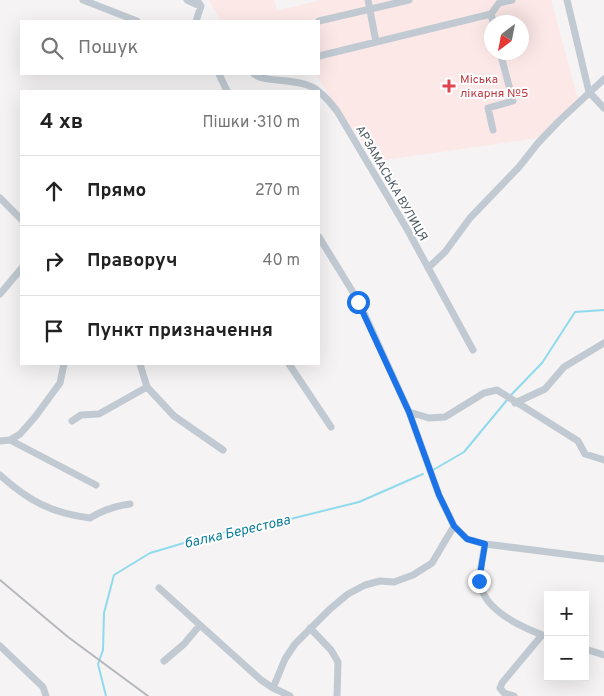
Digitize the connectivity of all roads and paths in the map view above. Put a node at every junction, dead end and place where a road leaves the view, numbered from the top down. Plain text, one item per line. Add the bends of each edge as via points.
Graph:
1 (83, 0) edge
2 (187, 0) edge
3 (368, 0) edge
4 (409, 0) edge
5 (512, 0) edge
6 (567, 0) edge
7 (499, 2) edge
8 (199, 3) edge
9 (370, 9) junction
10 (491, 14) joint
11 (134, 20) edge
12 (196, 20) edge
13 (320, 21) edge
14 (376, 42) junction
15 (320, 56) edge
16 (502, 60) edge
17 (219, 75) edge
18 (256, 75) edge
19 (604, 79) edge
20 (227, 90) edge
21 (317, 90) edge
22 (320, 92) edge
23 (589, 92) junction
24 (604, 108) edge
25 (493, 130) dead end
26 (0, 198) edge
27 (20, 218) edge
28 (320, 240) edge
29 (428, 268) junction
30 (20, 270) edge
31 (0, 294) edge
32 (604, 343) edge
33 (473, 350) dead end
34 (64, 365) edge
35 (140, 365) edge
36 (290, 365) edge
37 (147, 387) junction
38 (515, 403) junction
39 (409, 412) junction
40 (72, 420) dead end
41 (331, 427) dead end
42 (10, 440) junction
43 (0, 441) edge
44 (223, 450) dead end
45 (604, 460) edge
46 (0, 475) edge
47 (96, 485) dead end
48 (130, 504) dead end
49 (454, 526) junction
50 (485, 544) junction
51 (604, 559) edge
52 (159, 588) dead end
53 (200, 624) junction
54 (310, 628) junction
55 (544, 636) edge
56 (544, 637) edge
57 (1, 647) edge
58 (589, 650) edge
59 (604, 655) edge
60 (164, 661) dead end
61 (273, 688) junction
62 (46, 696) edge
63 (290, 696) edge
64 (337, 696) edge
65 (514, 696) edge

1 - 11 street
2 - 8 street
3 - 9 street
4 - 9 street
5 - 7 street
6 - 23 street
7 - 10 street
8 - 12 street
9 - 13 street
9 - 14 street
10 - 14 street
14 - 15 street
16 - 25 street via 513,101 488,108
17 - 20 street
18 - 21 street, АРЗАМАСЬКА ВУЛИЦЯ via 308,84
19 - 23 street
22 - 29 street, АРЗАМАСЬКА ВУЛИЦЯ via 347,128
23 - 24 street
23 - 29 street via 544,136
26 - 27 street
28 - 39 street via 358,302
29 - 33 street, АРЗАМАСЬКА ВУЛИЦЯ
30 - 31 street
32 - 38 street via 564,367 545,389
34 - 42 street via 60,383 20,434
35 - 37 street
36 - 41 street
37 - 40 street via 99,414 81,415
37 - 44 street via 174,416
38 - 39 street via 497,390 484,393 445,417 429,418
38 - 45 street via 578,441 585,454
39 - 49 street via 439,495
42 - 43 street
42 - 47 street
46 - 48 street via 17,490 55,511 90,518 102,511
49 - 50 street via 467,539
49 - 54 street via 432,563 394,582 380,581 348,594
50 - 51 street
50 - 55 street via 479,581 485,599 506,619
52 - 53 street
53 - 60 street
53 - 61 street via 260,680
54 - 61 street via 285,659
54 - 64 street via 332,650 338,662
56 - 65 street via 502,683 500,688 504,693
57 - 62 street via 43,687
58 - 59 street
61 - 63 street

